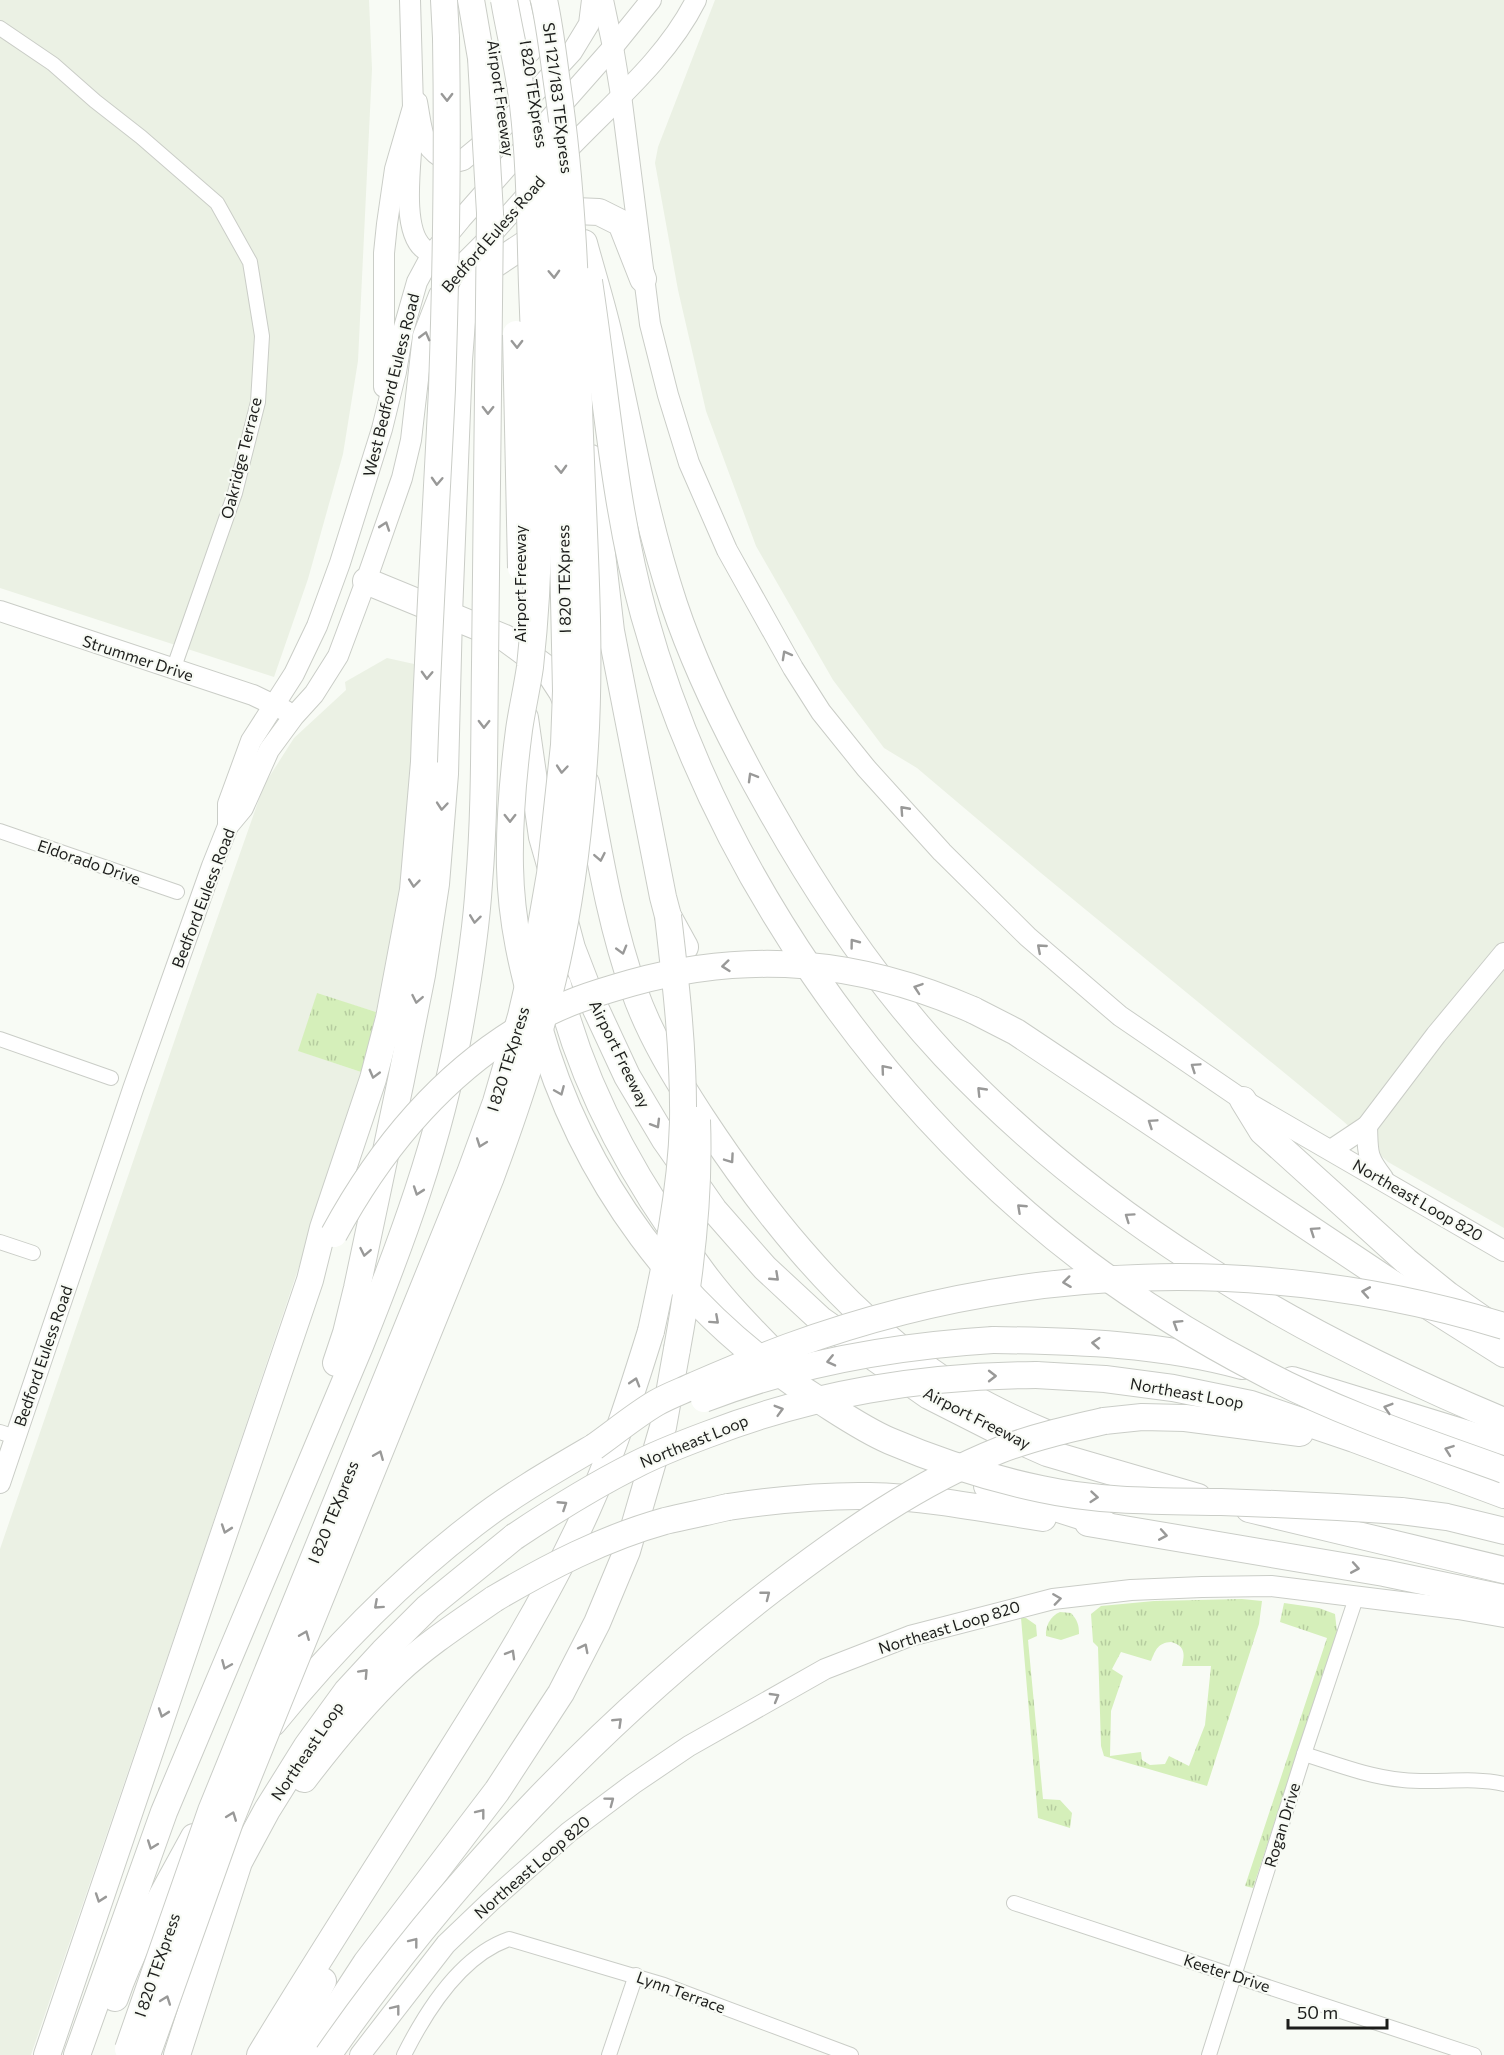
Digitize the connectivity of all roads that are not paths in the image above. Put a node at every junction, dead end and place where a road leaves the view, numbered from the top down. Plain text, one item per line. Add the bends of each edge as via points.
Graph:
1 (410, 0) edge
2 (444, 0) edge
3 (471, 0) edge
4 (486, 0) edge
5 (504, 0) edge
6 (516, 0) edge
7 (544, 0) edge
8 (550, 0) edge
9 (592, 0) edge
10 (603, 0) edge
11 (651, 0) edge
12 (696, 0) edge
13 (0, 28) edge
14 (613, 47) junction
15 (489, 57) junction
16 (413, 82) junction
17 (614, 102) junction
18 (412, 107) junction
19 (570, 196) junction
20 (584, 243) junction
21 (432, 254) junction
22 (460, 267) junction
23 (643, 279) junction
24 (382, 429) junction
25 (340, 564) junction
26 (366, 581) junction
27 (0, 611) edge
28 (448, 615) junction
29 (173, 670) junction
30 (276, 705) junction
31 (294, 716) junction
32 (228, 826) junction
33 (0, 831) edge
34 (542, 837) junction
35 (177, 892) dead end
36 (668, 916) junction
37 (1504, 953) edge
38 (0, 1039) edge
39 (111, 1078) dead end
40 (1243, 1100) junction
41 (1367, 1126) junction
42 (1331, 1150) junction
43 (1386, 1182) junction
44 (0, 1242) edge
45 (1504, 1251) edge
46 (33, 1253) dead end
47 (310, 1280) junction
48 (1504, 1326) edge
49 (1504, 1334) edge
50 (1504, 1354) edge
51 (1504, 1421) edge
52 (8, 1435) edge
53 (1354, 1439) junction
54 (1504, 1445) edge
55 (594, 1447) junction
56 (1504, 1470) edge
57 (305, 1480) junction
58 (0, 1484) edge
59 (1183, 1494) junction
60 (1504, 1495) edge
61 (1105, 1524) junction
62 (1504, 1531) edge
63 (1504, 1570) edge
64 (1357, 1595) junction
65 (1504, 1598) edge
66 (1504, 1617) edge
67 (1304, 1754) junction
68 (1504, 1784) edge
69 (239, 1862) junction
70 (375, 1870) junction
71 (1014, 1902) dead end
72 (636, 1975) junction
73 (1234, 1976) junction
74 (809, 2048) edge
75 (136, 2053) edge
76 (47, 2055) edge
77 (77, 2055) edge
78 (95, 2055) edge
79 (177, 2055) edge
80 (260, 2055) edge
81 (284, 2055) edge
82 (306, 2055) edge
83 (328, 2055) edge
84 (360, 2055) edge
85 (404, 2055) edge
86 (609, 2055) edge
87 (851, 2055) edge
88 (1209, 2055) edge
89 (1474, 2055) edge

1 - 16 main road
2 -> 47 highway, bridge via 447,128 442,388 424,762 413,890 389,1018 373,1079 323,1228
3 - 15 highway
4 - 15 highway, Airport Freeway
5 -> 62 highway, bridge via 528,162 538,531 533,636 510,799 510,873 519,956 549,1065 575,1126 611,1193 640,1236 704,1310 786,1380 885,1439 970,1472 1086,1497 1401,1510
6 -> 75 highway, I 820 TEXpress, bridge via 528,50 551,212 562,507 564,745 538,943 496,1102 216,1801
7 - 19 highway, SH 121/183 TEXpress, bridge
8 - 20 highway
9 - 16 main road via 589,24 572,52 504,126 463,160 451,163 426,145
10 - 14 main road
11 - 14 main road, West Bedford Euless Road
12 - 17 main road via 674,36
13 - 29 street, Oakridge Terrace via 53,64 217,203 250,262 262,336 258,402 236,494
14 - 17 main road
14 - 21 main road, West Bedford Euless Road
15 -> 34 highway, Airport Freeway, bridge via 506,112 513,204 520,468 520,679
15 -> 57 highway, bridge via 483,811 479,884 459,1032 424,1173 390,1272
16 - 18 main road
17 - 22 main road, Bedford Euless Road
17 - 23 main road
18 - 21 main road via 410,220 414,237
18 - 24 main road via 395,169 386,238
56 -> 19 highway, bridge via 1388,1428 1260,1371 1192,1334 1085,1262 963,1154 903,1090 819,983 757,885 713,800 662,676 628,551 590,283
75 -> 19 highway, I 820 TEXpress, bridge via 495,1167 517,1108 561,942 580,811 587,689
20 - 36 highway via 589,438 611,631
51 -> 20 highway via 1323,1336 1177,1251 1115,1207 997,1108 942,1053 890,991 800,863 740,756 702,672 675,606 654,534
21 - 22 main road
21 - 24 main road, West Bedford Euless Road via 417,282 403,330
26 -> 22 main road, Bedford Euless Road via 411,440 423,336 439,295
23 - 28 highway via 621,223 599,212 575,211 480,274 463,309
40 -> 23 main road via 1120,1016 1028,937 942,852 821,712 728,550 689,463 650,324
24 - 25 main road, West Bedford Euless Road
25 - 26 main road
25 - 30 main road, West Bedford Euless Road via 317,626
26 - 28 highway
26 - 31 main road, Bedford Euless Road via 338,656 314,694
27 - 29 main road, Strummer Drive
28 -> 57 highway via 445,774 436,884 422,975 346,1333 303,1454
28 -> 59 highway via 505,638 547,669 562,692 574,722 607,894 635,992 655,1039 682,1086 777,1222 832,1285 882,1332 955,1388 1063,1441 1173,1481
29 - 30 main road, Strummer Drive
30 - 31 main road, Strummer Drive
30 - 32 main road, West Bedford Euless Road via 251,741 228,804
31 - 32 main road, Bedford Euless Road via 269,750 243,808
32 - 52 main road, Bedford Euless Road
33 - 35 street, Eldorado Drive
34 -> 59 highway, Airport Freeway via 572,948 627,1076 665,1140 714,1209 765,1268 821,1320 929,1396 1047,1453
34 - 61 highway via 541,914 581,1062 626,1155 710,1282 789,1368 886,1437 990,1488
70 -> 36 highway, bridge via 542,1600 612,1451 651,1331 677,1197 682,1122 678,996
82 -> 36 highway, bridge via 366,1963 497,1791 554,1703 597,1623 627,1551 663,1427 689,1284 696,1218 698,1145 686,957 685,947
37 - 41 main road
38 - 39 street
40 - 42 main road
40 - 49 highway via 1262,1131 1397,1253
41 - 42 main road
41 - 43 main road via 1370,1162
42 - 43 main road, Northeast Loop 820
43 - 45 main road, Northeast Loop 820
44 - 46 street
50 -> 47 highway, bridge via 1016,1032 940,995 883,978 825,966 782,963 658,976 578,1000 529,1022 465,1068 396,1138 355,1196
47 -> 76 highway
48 -> 55 highway, bridge via 1396,1297 1253,1278 1150,1276 1010,1288 886,1315 770,1354 656,1402
52 - 58 main road, Bedford Euless Road
53 - 60 highway, Northeast Loop
69 -> 53 highway, Northeast Loop, bridge via 307,1746 347,1691 428,1607 514,1537 572,1500 636,1464 746,1419 803,1402 884,1386 1036,1375 1105,1378 1173,1388 1251,1404
83 -> 53 highway, bridge via 435,1915 525,1813 624,1715 728,1624 877,1514 1000,1450 1104,1421 1185,1418
54 -> 55 highway, bridge via 1224,1361 1128,1345 993,1340 891,1349 788,1371 651,1419
55 -> 78 highway via 476,1522 368,1615 316,1671 244,1759 197,1832 121,1979
57 -> 77 highway via 164,1812
59 - 63 highway, Airport Freeway
61 -> 65 highway
61 - 69 highway, bridge via 928,1500 824,1496 728,1507 664,1521 606,1541 542,1570 494,1599 407,1664 360,1711
64 - 66 main road, Northeast Loop 820
64 - 67 street, Rogan Drive
84 -> 64 main road, Northeast Loop 820 via 446,1944 569,1832 689,1746 825,1669 910,1636 1053,1599 1131,1590 1271,1586
67 - 68 street via 1399,1780 1471,1779
67 - 73 street, Rogan Drive
69 - 79 highway, Northeast Loop
70 - 80 highway
70 - 81 highway
71 - 73 street, Keeter Drive
72 - 74 street, Lynn Terrace
72 - 85 street, Lynn Terrace via 509,1939 492,1944 477,1954 441,1994
72 - 86 street
73 - 88 street, Rogan Drive
73 - 89 street, Keeter Drive
74 - 87 street, Lynn Terrace

